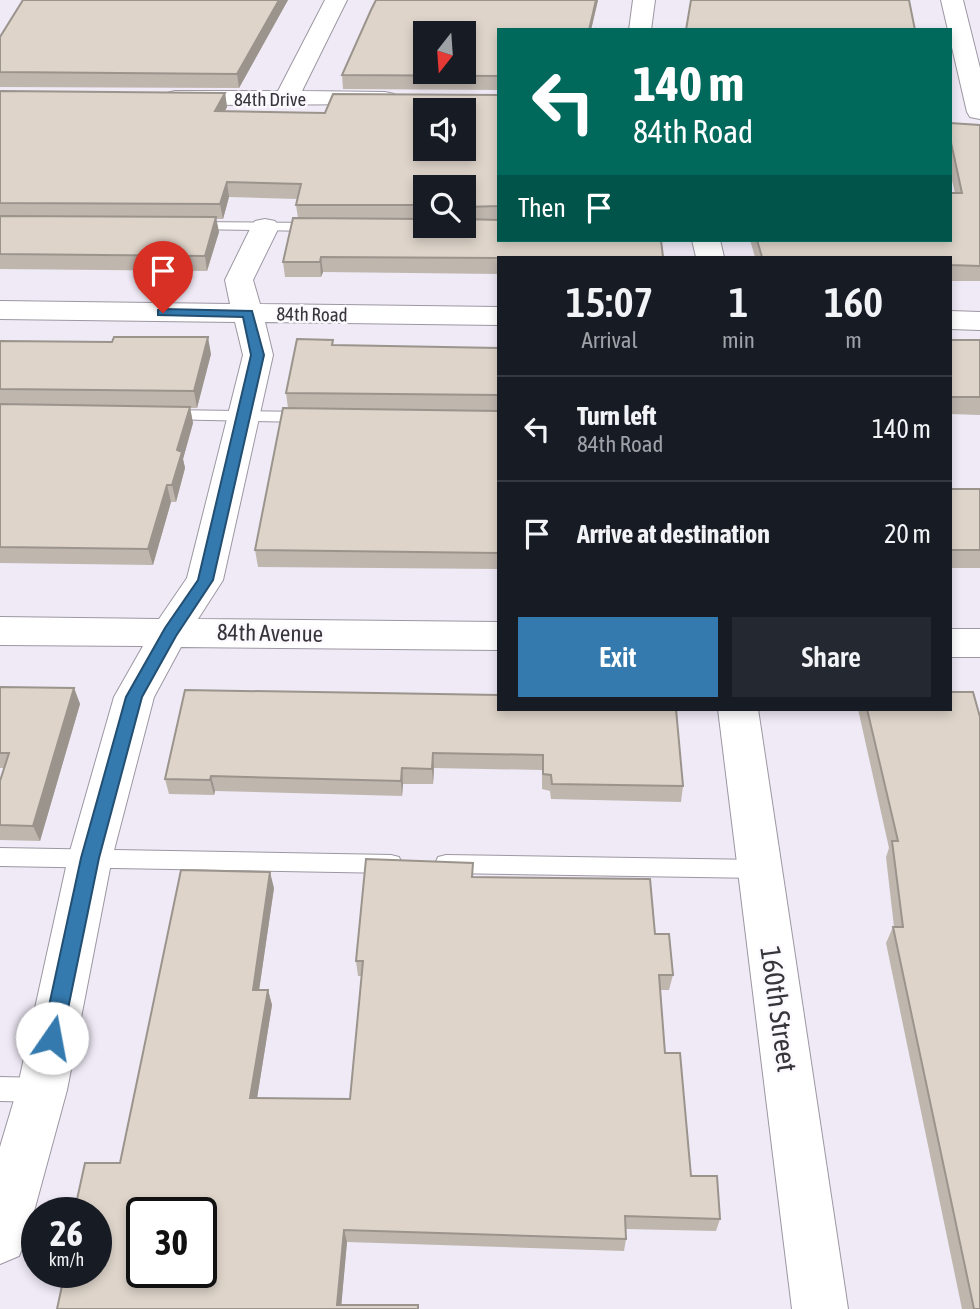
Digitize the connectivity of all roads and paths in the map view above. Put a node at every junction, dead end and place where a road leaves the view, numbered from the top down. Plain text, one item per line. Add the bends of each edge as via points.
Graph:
1 (336, 0) edge
2 (644, 0) edge
3 (952, 0) edge
4 (640, 28) edge
5 (150, 98) edge
6 (286, 99) junction
7 (406, 100) edge
8 (952, 110) edge
9 (979, 112) edge
10 (176, 226) edge
11 (265, 227) junction
12 (325, 227) edge
13 (0, 310) edge
14 (248, 314) junction
15 (497, 316) edge
16 (952, 320) edge
17 (980, 320) edge
18 (152, 415) edge
19 (242, 416) junction
20 (325, 417) edge
21 (0, 631) edge
22 (170, 632) junction
23 (497, 636) edge
24 (952, 643) edge
25 (980, 643) edge
26 (738, 711) edge
27 (0, 856) edge
28 (90, 858) junction
29 (760, 869) junction
30 (0, 1088) edge
31 (42, 1090) junction
32 (0, 1237) edge
33 (820, 1309) edge

1 - 6 street
2 - 4 street
3 - 9 street
5 - 6 street, 84th Drive
6 - 7 street, 84th Drive
8 - 9 street
10 - 11 lane
11 - 12 lane
11 - 14 street via 239,280
13 - 14 street, 84th Road
14 - 15 street, 84th Road
14 - 19 street via 258,355
16 - 17 street
18 - 19 lane
19 - 20 lane
19 - 22 street via 205,580
21 - 22 street, 84th Avenue
22 - 23 street, 84th Avenue
22 - 28 street via 134,697
24 - 25 street
26 - 29 street, 160th Street
27 - 28 lane
28 - 29 lane
28 - 31 street
29 - 33 street, 160th Street
30 - 31 lane
31 - 32 street

